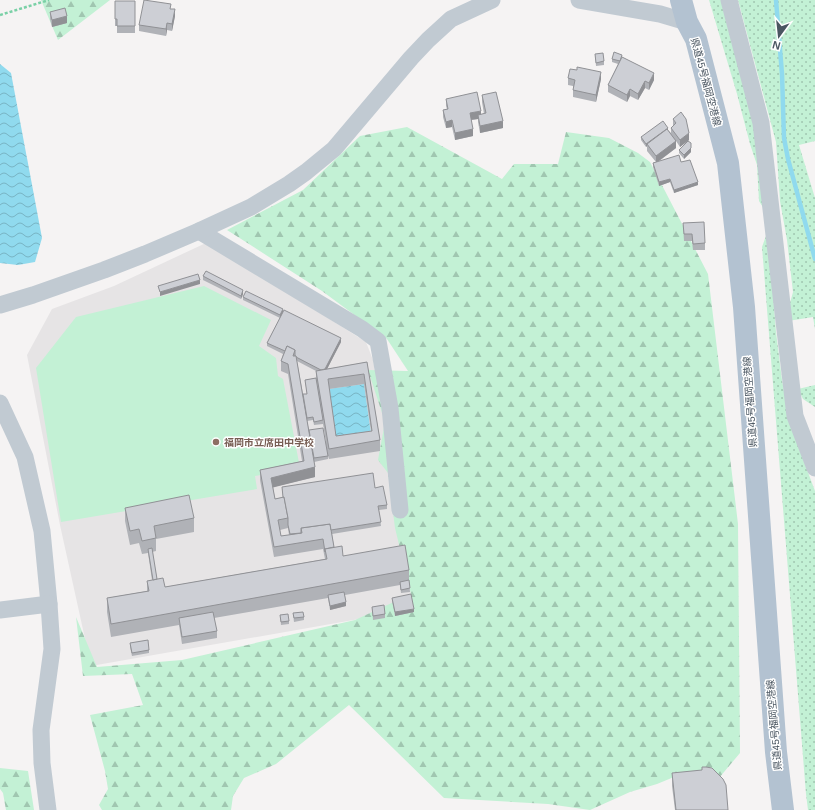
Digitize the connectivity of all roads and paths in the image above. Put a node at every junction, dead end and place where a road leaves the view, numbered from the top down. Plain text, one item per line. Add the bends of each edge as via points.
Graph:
1 (49, 0) edge
2 (492, 0) edge
3 (578, 0) edge
4 (681, 0) edge
5 (729, 0) edge
6 (0, 15) edge
7 (687, 22) junction
8 (199, 231) junction
9 (0, 305) edge
10 (0, 403) edge
11 (815, 468) edge
12 (400, 510) dead end
13 (49, 604) junction
14 (0, 610) edge
15 (48, 810) edge
16 (783, 810) edge

1 - 6 path
2 - 8 street via 451,19 428,40 334,149 306,172 251,207
3 - 7 street via 660,14
4 - 7 main road, 県道45号福岡空港線
5 - 11 street via 761,123 795,416
7 - 16 main road, 県道45号福岡空港線 via 696,39 728,163 744,307 776,752
8 - 9 street via 104,270
8 - 12 street via 378,341 390,408
10 - 13 street via 25,457 42,531
13 - 14 street
13 - 15 street via 52,649 41,730

